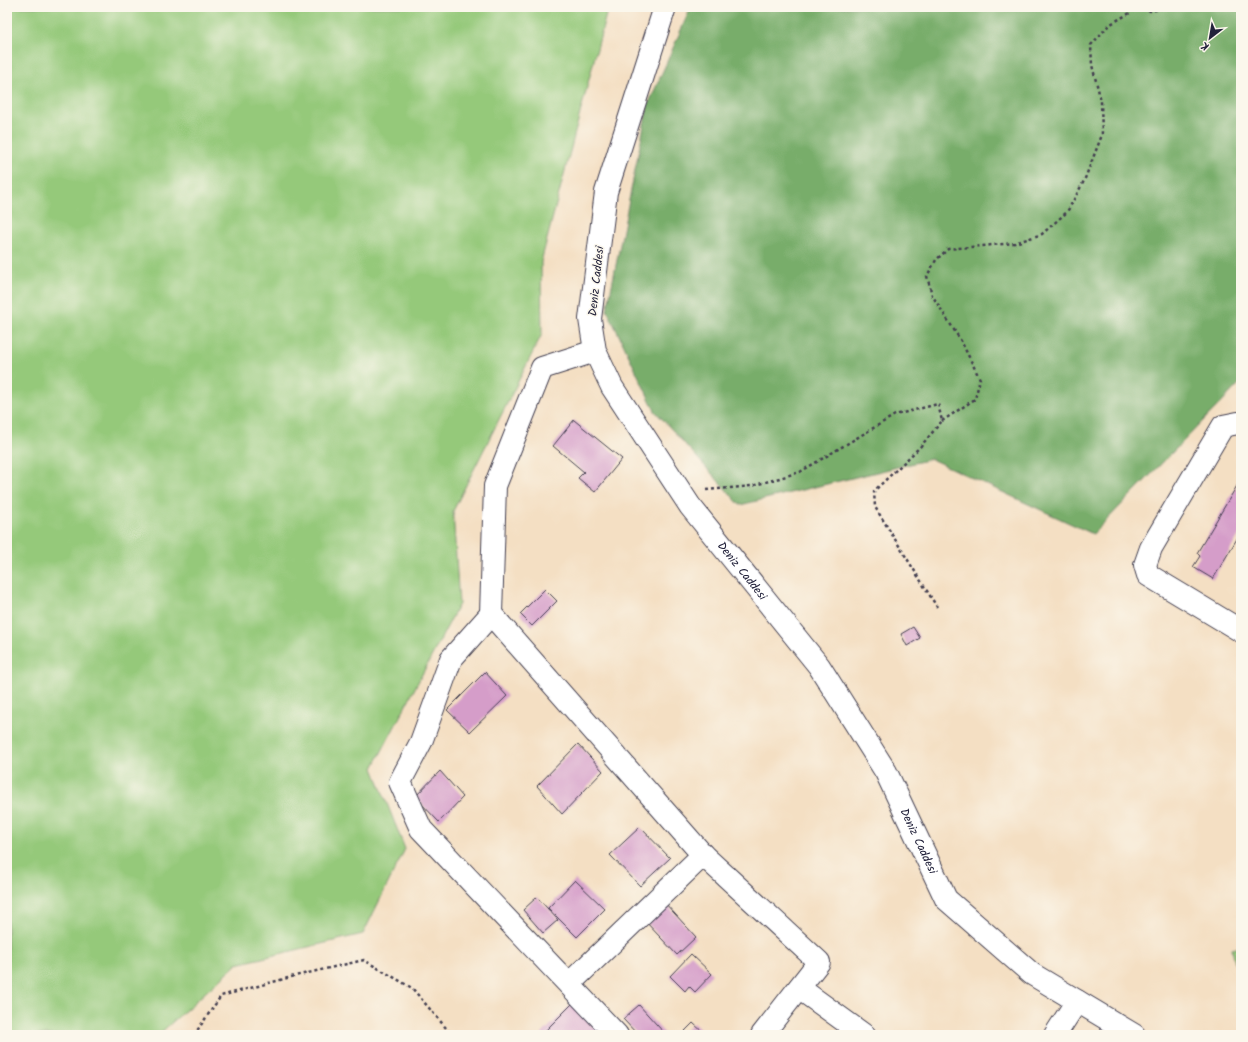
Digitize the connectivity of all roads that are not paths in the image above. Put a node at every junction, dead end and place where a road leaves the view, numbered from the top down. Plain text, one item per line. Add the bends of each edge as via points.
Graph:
1 (665, 7) edge
2 (595, 351) junction
3 (1241, 424) edge
4 (491, 614) junction
5 (1241, 631) edge
6 (703, 855) junction
7 (569, 984) junction
8 (799, 988) junction
9 (1077, 1001) junction
10 (617, 1035) edge
11 (762, 1035) edge
12 (864, 1035) edge
13 (1055, 1035) edge
14 (1134, 1035) edge

1 - 2 street, Deniz Caddesi via 606,192 590,319
2 - 4 street via 542,368 495,486
2 - 9 street, Deniz Caddesi via 612,387 690,506 819,666 886,772 946,899 1032,974
3 - 5 street via 1223,426 1151,548 1145,565 1148,575
4 - 6 street
4 - 7 street via 451,659 421,742 400,782 421,829
6 - 7 street
6 - 8 street via 819,962
7 - 10 street
8 - 11 street
8 - 12 street
9 - 13 street
9 - 14 street, Deniz Caddesi

